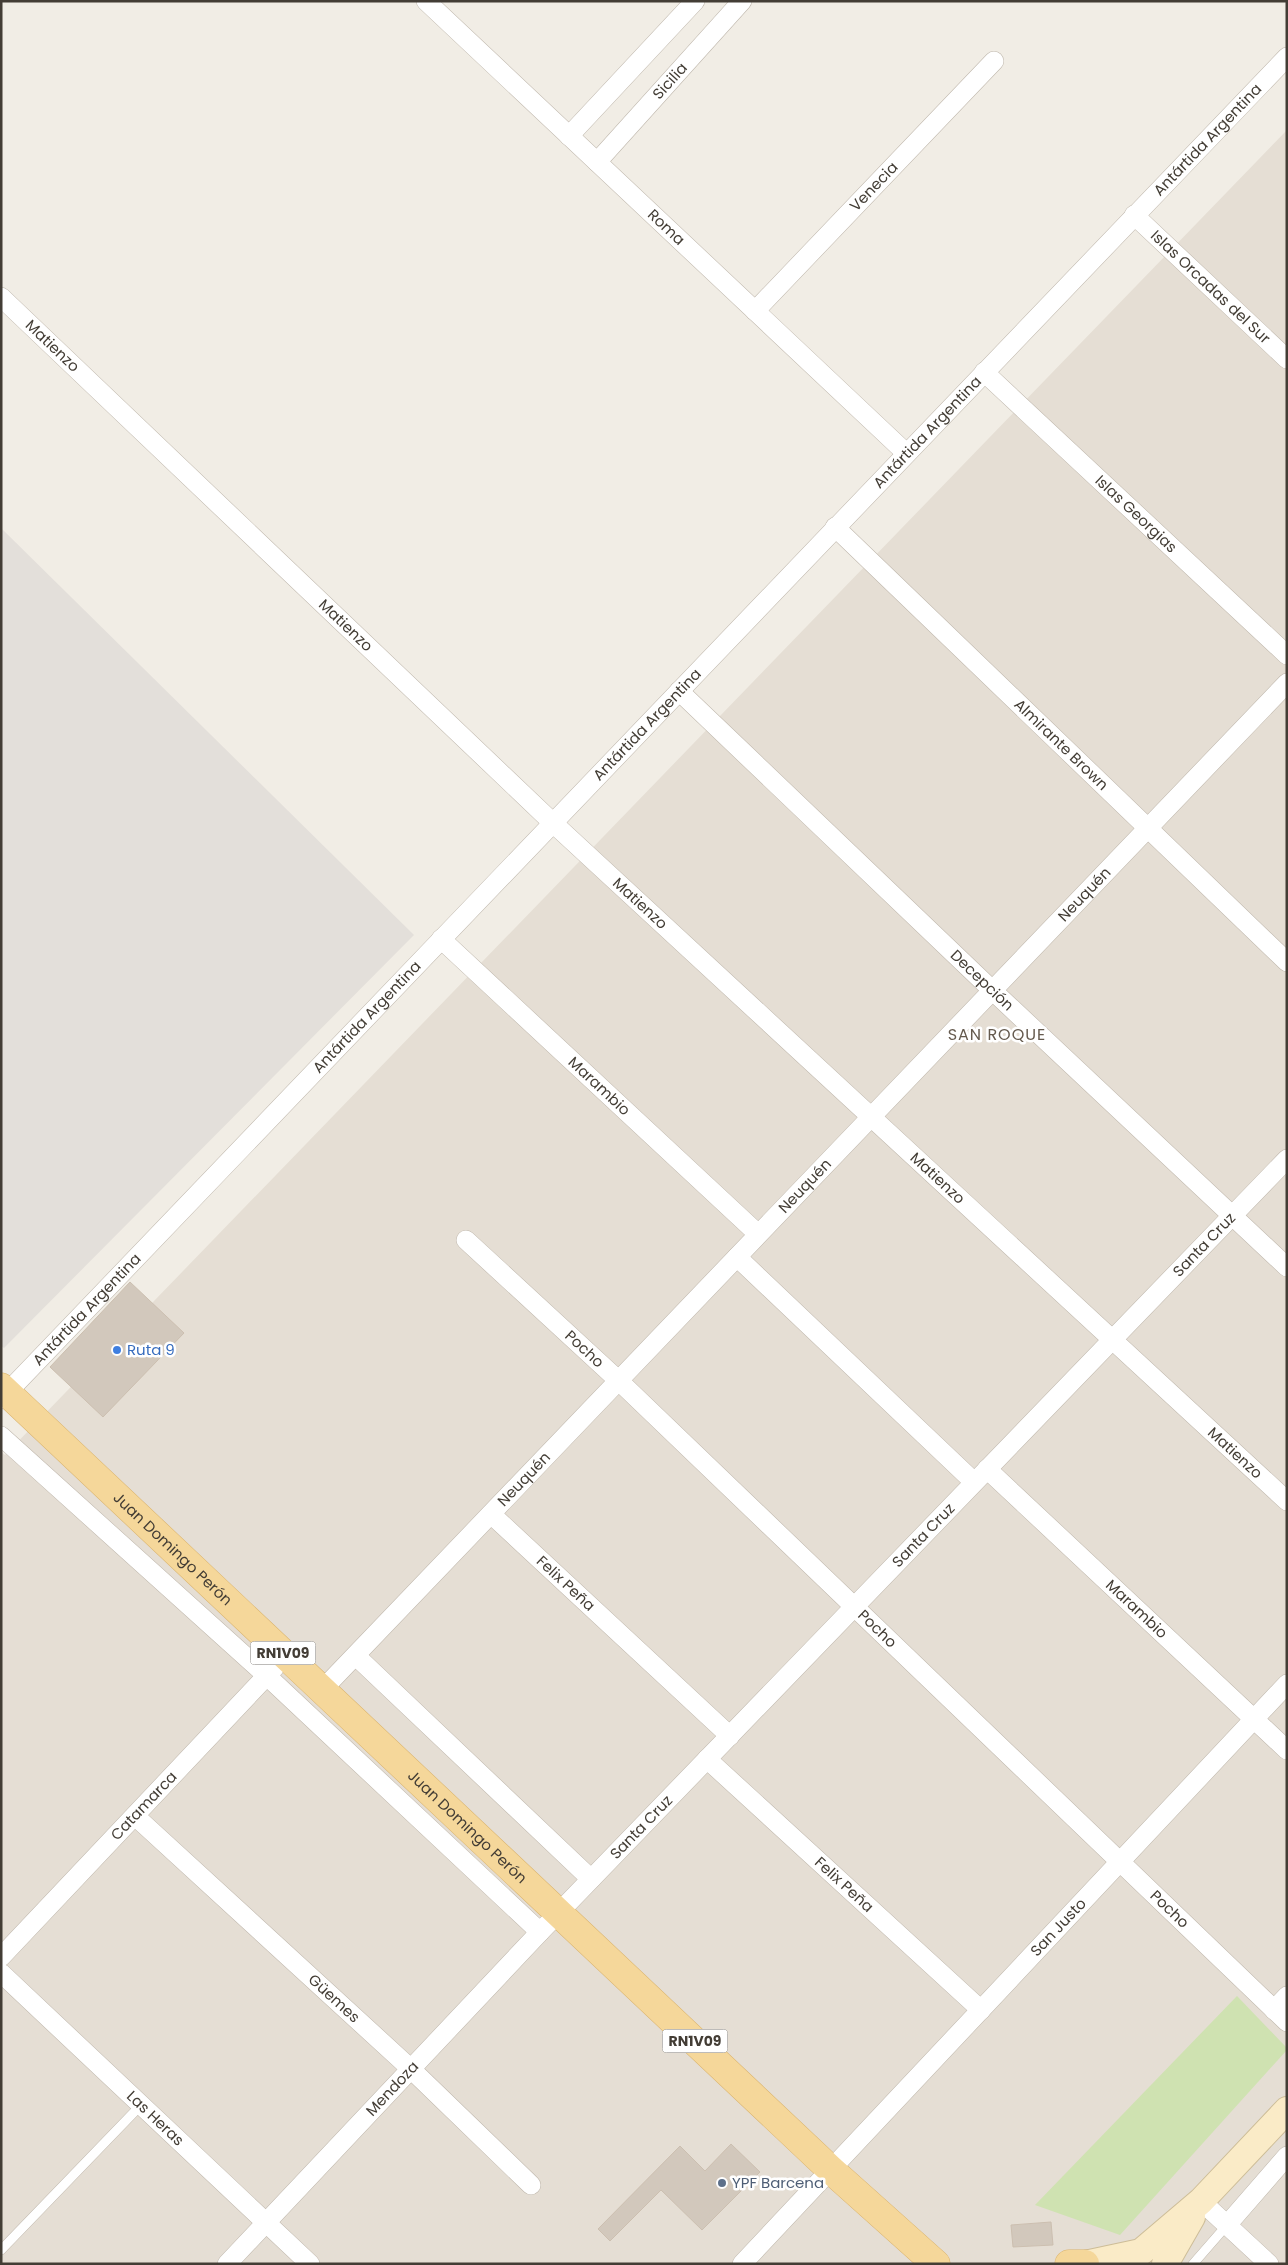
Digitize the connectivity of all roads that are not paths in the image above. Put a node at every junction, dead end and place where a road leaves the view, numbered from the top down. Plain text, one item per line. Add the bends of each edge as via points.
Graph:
1 (426, 1) edge
2 (695, 1) edge
3 (742, 1) edge
4 (994, 61) dead end
5 (1283, 68) edge
6 (569, 136) junction
7 (597, 162) junction
8 (1134, 216) junction
9 (1, 297) edge
10 (755, 311) junction
11 (1287, 359) edge
12 (984, 372) junction
13 (906, 453) junction
14 (834, 527) junction
15 (1287, 655) edge
16 (1287, 683) edge
17 (679, 691) junction
18 (553, 823) junction
19 (1147, 828) junction
20 (441, 939) junction
21 (1287, 962) edge
22 (992, 990) junction
23 (871, 1117) junction
24 (1287, 1159) edge
25 (1232, 1216) junction
26 (758, 1234) junction
27 (466, 1240) dead end
28 (736, 1257) junction
29 (1287, 1267) edge
30 (1112, 1340) junction
31 (618, 1380) junction
32 (3, 1393) edge
33 (1, 1436) edge
34 (988, 1469) junction
35 (974, 1482) junction
36 (1287, 1501) edge
37 (491, 1514) junction
38 (854, 1606) junction
39 (286, 1656) junction
40 (356, 1656) junction
41 (267, 1676) junction
42 (1287, 1684) edge
43 (322, 1690) junction
44 (1254, 1719) junction
45 (730, 1736) junction
46 (1287, 1750) edge
47 (707, 1759) junction
48 (135, 1816) junction
49 (1120, 1861) junction
50 (591, 1879) junction
51 (559, 1912) junction
52 (540, 1932) junction
53 (1, 1957) edge
54 (1, 1973) edge
55 (1287, 1996) edge
56 (981, 2010) junction
57 (1280, 2016) edge
58 (411, 2069) junction
59 (141, 2104) junction
60 (1287, 2110) edge
61 (1287, 2156) edge
62 (831, 2170) junction
63 (531, 2185) dead end
64 (1201, 2202) junction
65 (266, 2222) junction
66 (1227, 2225) junction
67 (1, 2250) edge
68 (227, 2264) edge
69 (310, 2264) edge
70 (742, 2264) edge
71 (936, 2264) edge
72 (1069, 2264) edge
73 (1085, 2264) edge
74 (1165, 2264) edge
75 (1193, 2264) edge
76 (1269, 2264) edge

1 - 6 street, Roma
2 - 6 street
3 - 7 street, Sicilia
4 - 10 street, Venecia
5 - 8 street, Antártida Argentina
6 - 7 street, Roma
7 - 10 street, Roma
8 - 11 street, Islas Orcadas del Sur
8 - 12 street, Antártida Argentina
9 - 18 street, Matienzo
10 - 13 street, Roma
12 - 13 street, Antártida Argentina
12 - 15 street, Islas Georgias
13 - 14 street, Antártida Argentina
14 - 17 street, Antártida Argentina
14 - 19 street, Almirante Brown
16 - 19 street, Neuquén
17 - 18 street, Antártida Argentina
17 - 22 street, Decepción
18 - 20 street, Antártida Argentina
18 - 23 street, Matienzo
19 - 21 street, Almirante Brown
19 - 22 street, Neuquén
20 - 26 street, Marambio
20 - 32 street, Antártida Argentina
22 - 23 street, Neuquén
22 - 25 street, Decepción
23 - 26 street, Neuquén
23 - 30 street, Matienzo
24 - 25 street, Santa Cruz
25 - 29 street, Decepción
25 - 30 street, Santa Cruz
26 - 28 street, Neuquén
27 - 31 street, Pocho
28 - 31 street, Neuquén
28 - 35 street
30 - 34 street, Santa Cruz
30 - 36 street, Matienzo
31 - 37 street, Neuquén
31 - 38 street, Pocho
32 - 39 main road, Juan Domingo Perón / RN1V09
33 - 41 street, Juan Domingo Perón
34 - 35 street, Santa Cruz
34 - 44 street, Marambio
35 - 38 street, Santa Cruz
37 - 40 street, Neuquén
37 - 45 street, Felix Peña
38 - 45 street, Santa Cruz
38 - 49 street, Pocho
39 - 41 street, Catamarca
39 - 43 main road, Juan Domingo Perón / RN1V09
40 - 43 street, Neuquén
40 - 50 street
41 - 48 street, Catamarca
41 - 52 street, Juan Domingo Perón
42 - 44 street, San Justo
43 - 51 main road, Juan Domingo Perón / RN1V09
44 - 46 street, Marambio
44 - 49 street, San Justo
45 - 47 street, Santa Cruz
47 - 50 street, Santa Cruz
47 - 56 street, Felix Peña
48 - 53 street, Catamarca
48 - 58 street, Güemes
49 - 56 street, San Justo
49 - 57 street, Pocho
50 - 51 street, Santa Cruz
51 - 52 street, Mendoza
51 - 62 main road, Juan Domingo Perón / RN1V09
52 - 58 street, Mendoza
54 - 59 street, Las Heras
55 - 57 street
56 - 62 street, San Justo
58 - 63 street, Güemes
58 - 65 street, Mendoza
59 - 65 street, Las Heras
59 - 67 lane
60 - 64 main road
61 - 66 street
62 - 70 street, San Justo
62 - 71 main road, Juan Domingo Perón / RN1V09
64 - 66 street
64 - 73 main road via 1141,2252
64 - 74 main road
65 - 68 street, Mendoza
65 - 69 street, Las Heras
66 - 75 lane
66 - 76 street
72 - 73 main road

